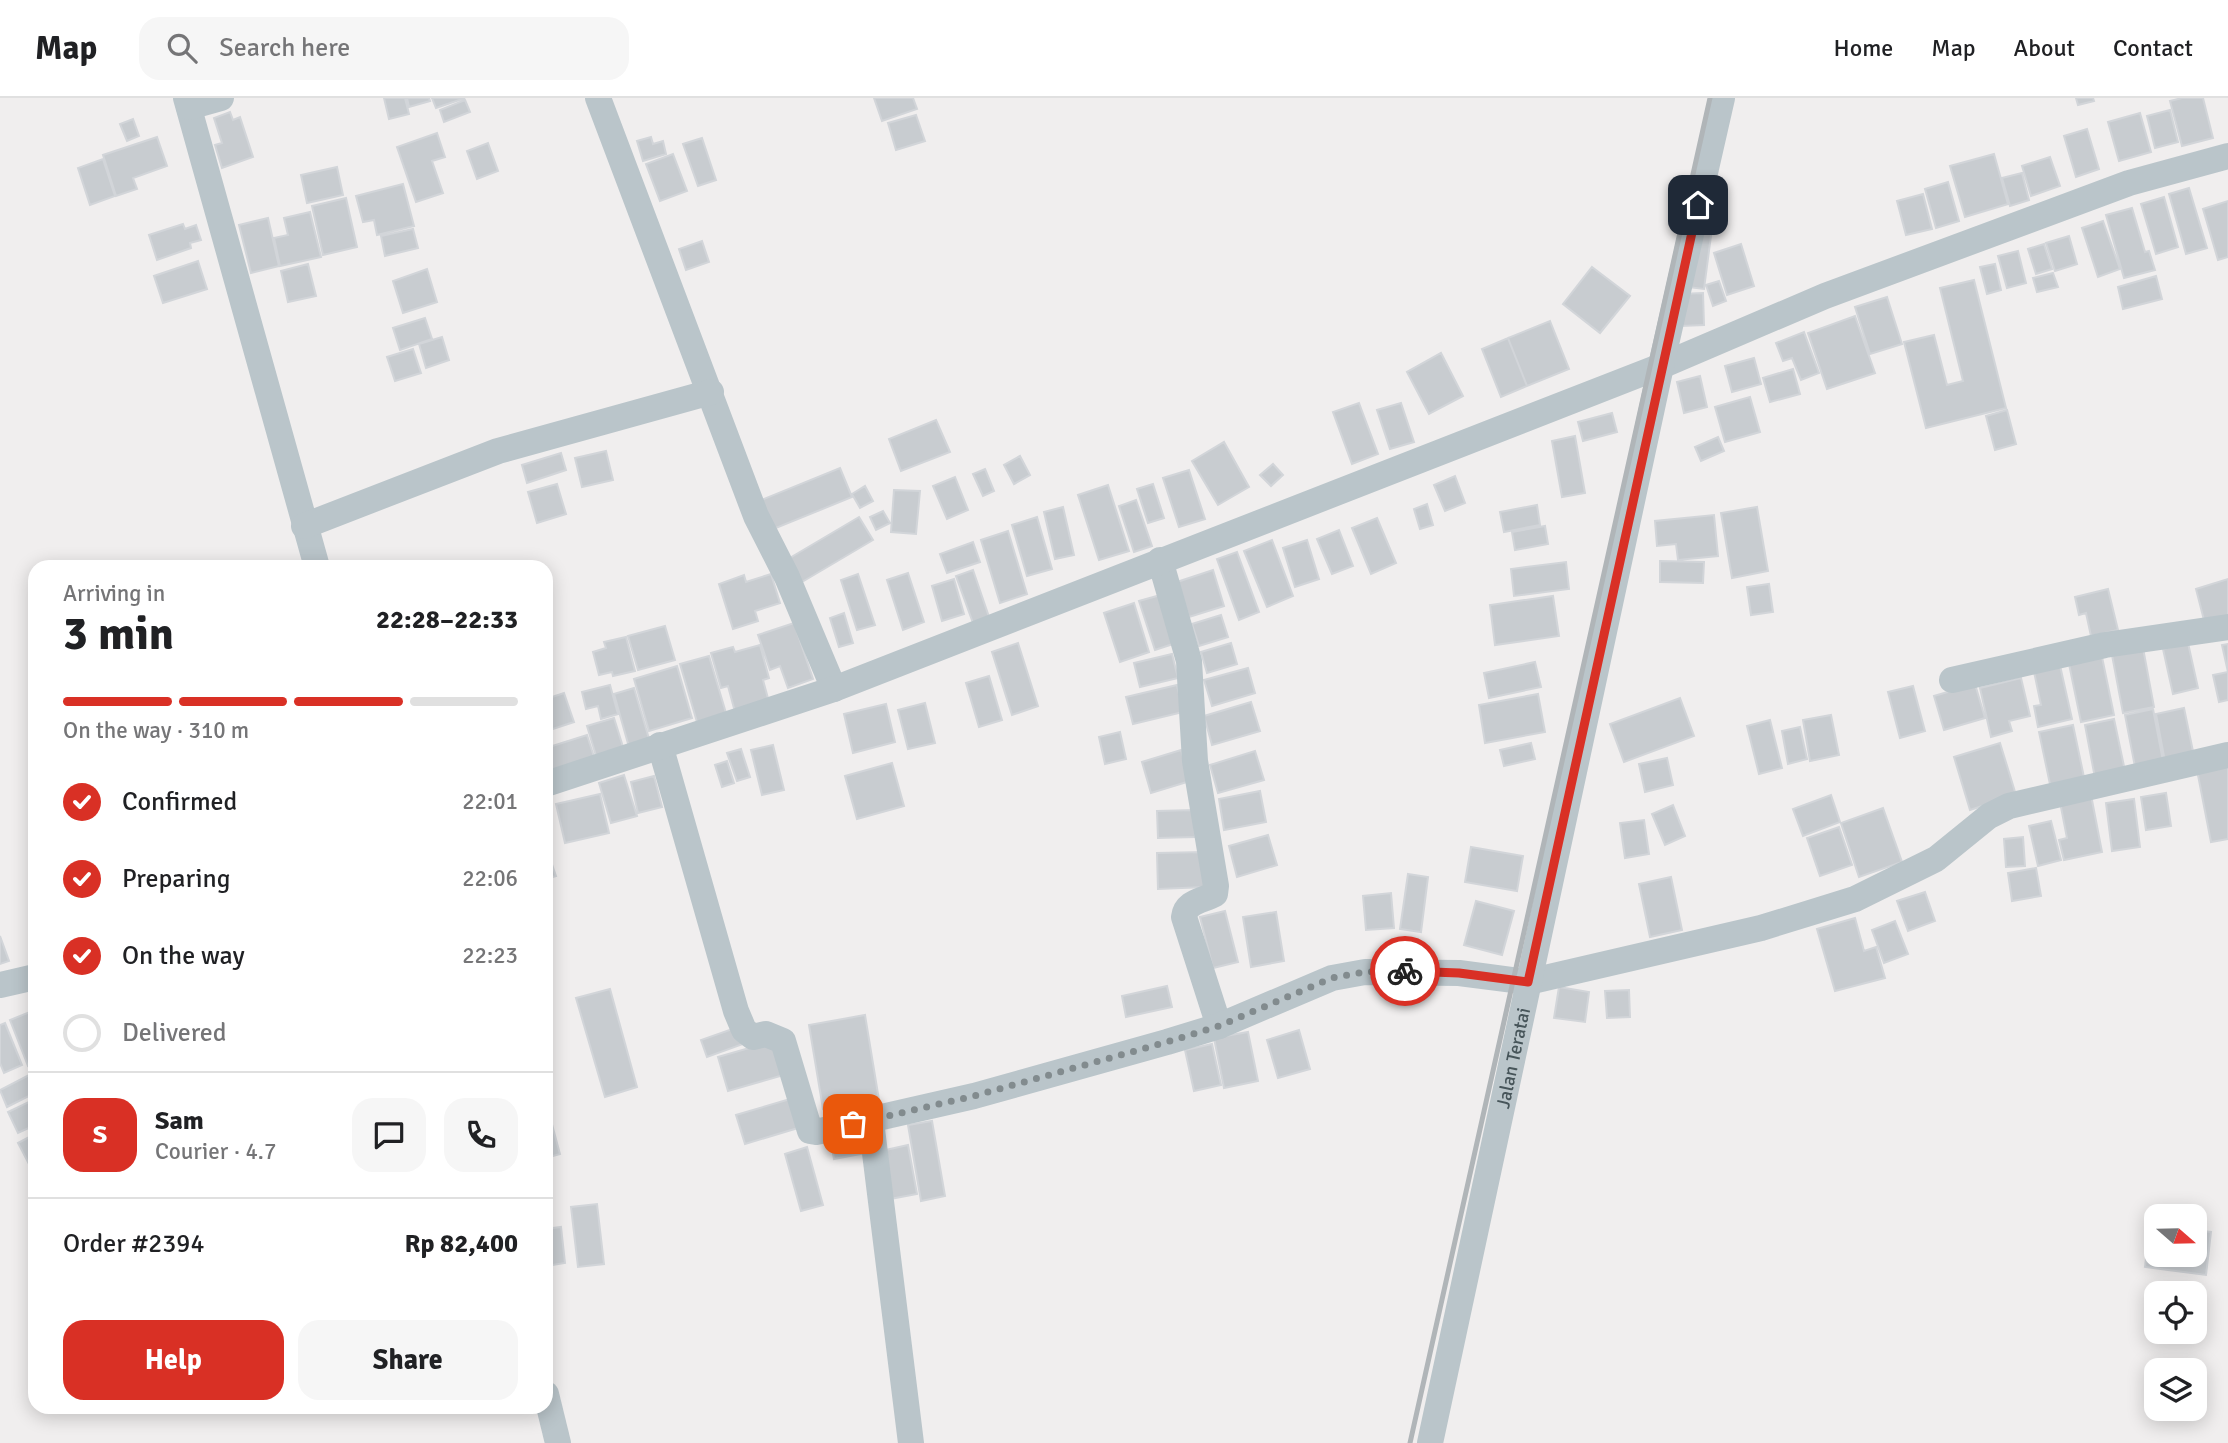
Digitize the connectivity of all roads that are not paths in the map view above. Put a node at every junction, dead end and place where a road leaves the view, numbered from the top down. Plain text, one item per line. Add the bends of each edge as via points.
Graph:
1 (220, 98) edge
2 (598, 98) edge
3 (1722, 98) edge
4 (188, 102) edge
5 (2228, 156) edge
6 (1661, 366) junction
7 (711, 392) junction
8 (304, 526) junction
9 (315, 560) edge
10 (1160, 560) junction
11 (2228, 627) edge
12 (1952, 680) dead end
13 (834, 689) junction
14 (660, 745) junction
15 (2228, 755) edge
16 (553, 782) edge
17 (28, 979) edge
18 (1528, 982) junction
19 (0, 985) edge
20 (1219, 1026) junction
21 (871, 1121) junction
22 (551, 1414) edge
23 (558, 1443) edge
24 (911, 1443) edge
25 (1430, 1443) edge

1 - 4 street
2 - 7 street
3 - 6 street, Jalan Teratai
4 - 8 street
5 - 6 street via 2116,188 1825,296
6 - 10 street
6 - 18 street, Jalan Teratai
7 - 8 street via 498,451
7 - 13 street via 756,516
8 - 9 street
10 - 13 street
10 - 20 street via 1189,661 1195,761 1216,886 1215,894 1185,909 1184,917
11 - 12 street via 2105,645
13 - 14 street
14 - 16 street
14 - 21 street via 722,971 744,1030 753,1037 766,1034 783,1041 810,1131
15 - 18 street via 2009,806 1989,816 1936,859 1855,899 1761,928
17 - 19 street
18 - 20 street via 1459,973 1365,972 1318,982
18 - 25 street, Jalan Teratai
20 - 21 street via 1053,1075
21 - 24 street
22 - 23 street

